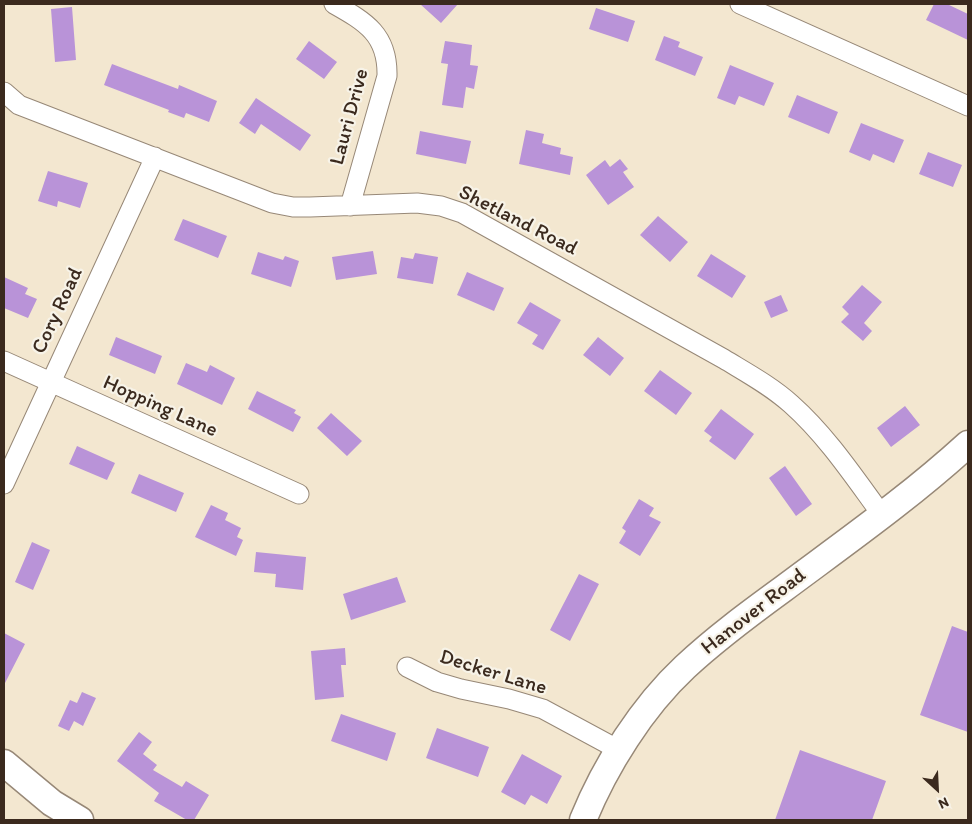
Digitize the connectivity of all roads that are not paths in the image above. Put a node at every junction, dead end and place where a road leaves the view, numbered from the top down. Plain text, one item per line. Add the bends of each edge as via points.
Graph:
1 (334, 4) edge
2 (740, 4) edge
3 (4, 92) edge
4 (968, 106) edge
5 (155, 157) junction
6 (350, 206) junction
7 (4, 361) edge
8 (50, 382) junction
9 (968, 444) edge
10 (4, 484) edge
11 (299, 494) dead end
12 (882, 515) junction
13 (408, 667) dead end
14 (619, 750) junction
15 (4, 763) edge
16 (80, 820) edge
17 (583, 820) edge

1 - 6 street, Lauri Drive via 370,27 384,48 388,62 387,76
2 - 4 street
3 - 5 street, Shetland Road via 19,105
5 - 6 street, Shetland Road via 272,202 293,207
5 - 8 street, Cory Road
6 - 12 street, Shetland Road via 416,203 462,213 724,359 766,384 791,404 817,430
7 - 8 street, Hopping Lane
8 - 10 street, Cory Road
8 - 11 street, Hopping Lane
9 - 12 street, Hanover Road
12 - 14 street, Hanover Road via 741,620 691,662 670,683
13 - 14 street, Decker Lane via 437,682 543,710
14 - 17 street, Hanover Road
15 - 16 street via 52,803

